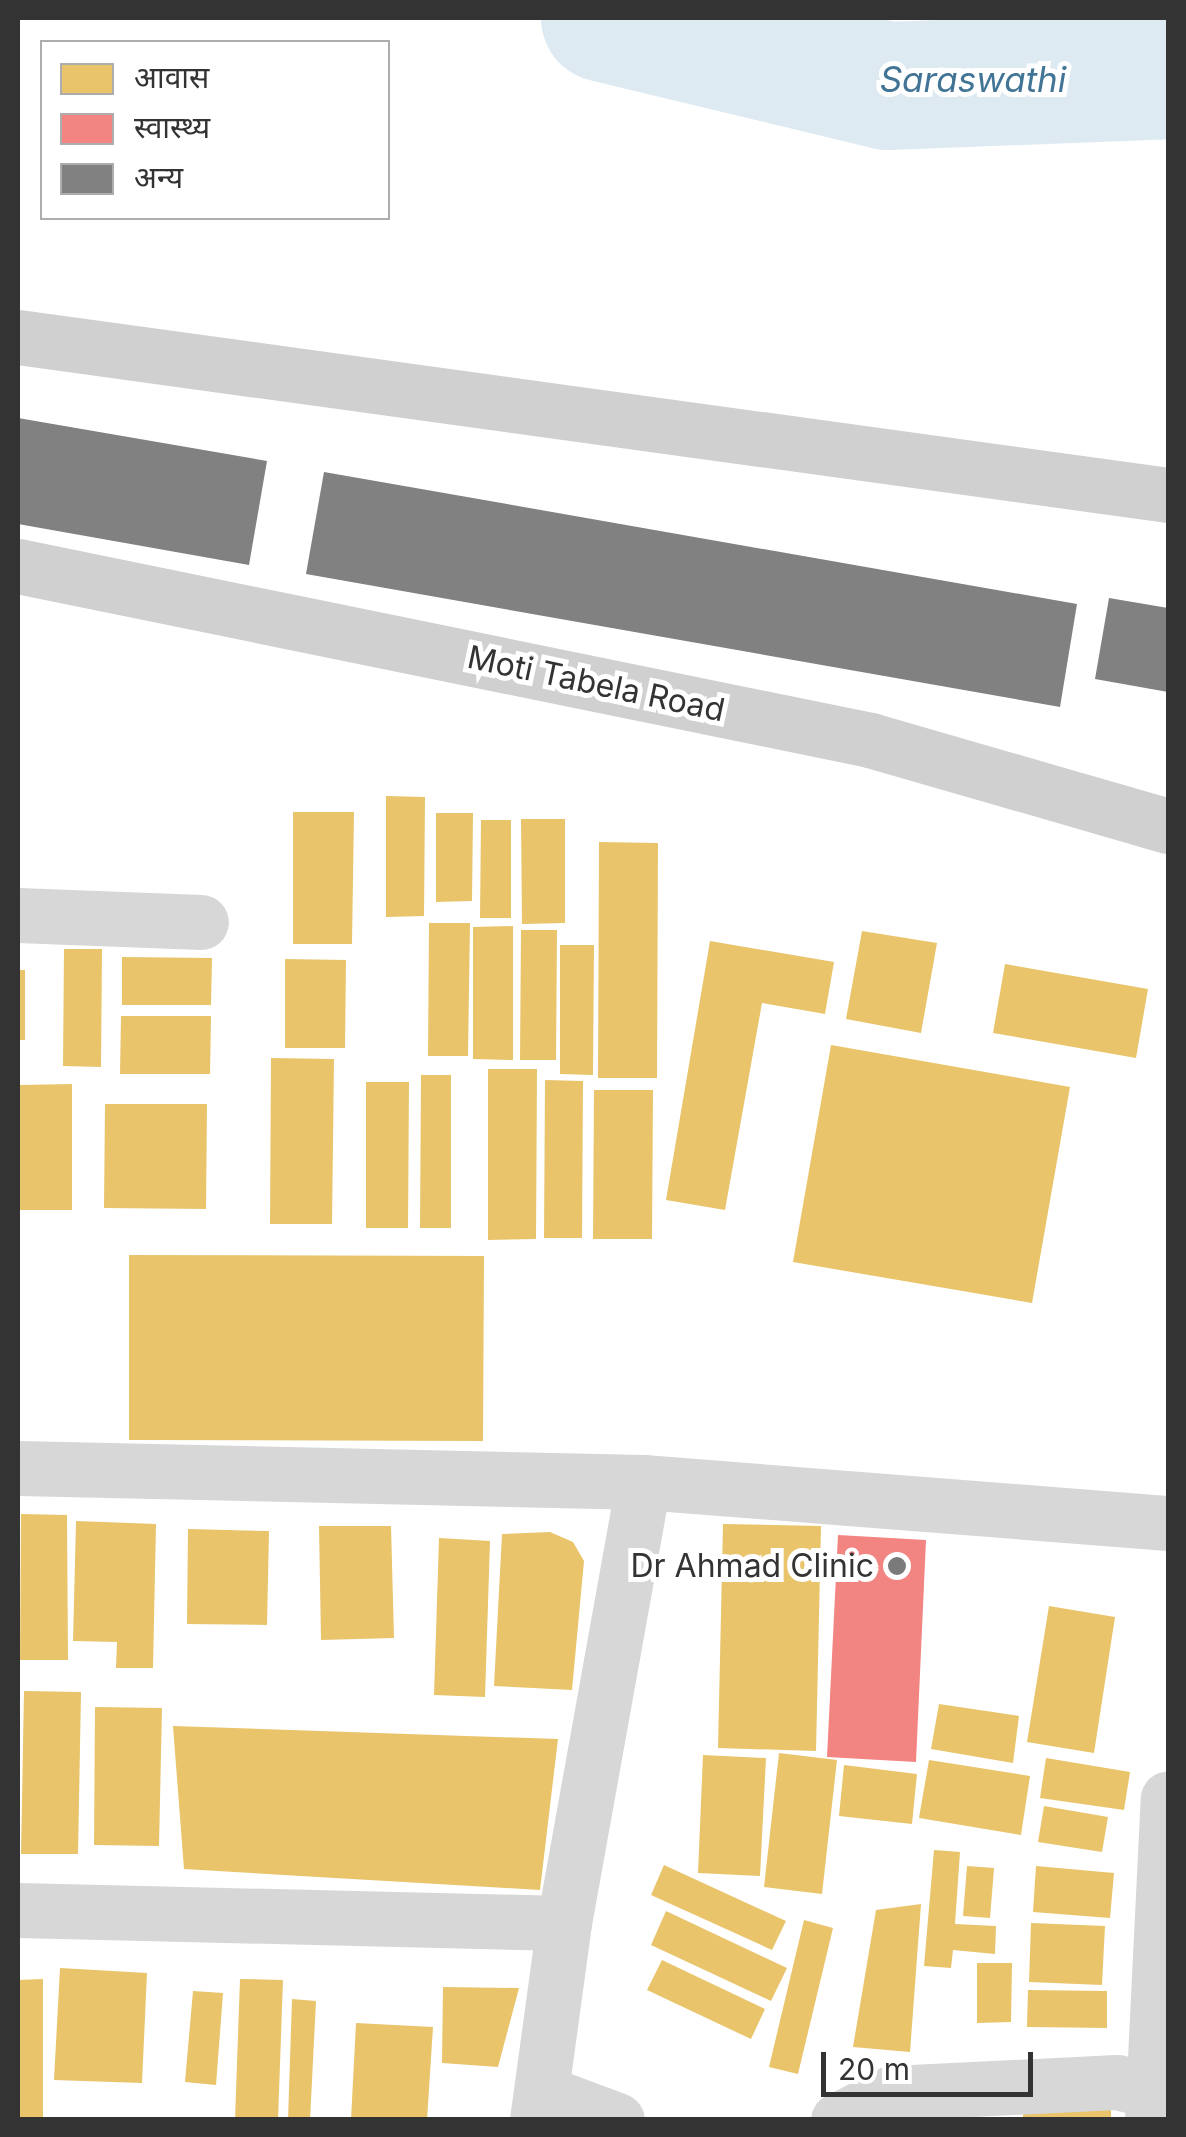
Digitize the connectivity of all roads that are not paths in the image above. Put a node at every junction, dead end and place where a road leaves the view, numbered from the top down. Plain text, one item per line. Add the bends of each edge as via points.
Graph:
1 (18, 338) edge
2 (1168, 495) edge
3 (18, 566) edge
4 (1168, 826) edge
5 (18, 915) edge
6 (202, 922) dead end
7 (18, 1468) edge
8 (643, 1482) junction
9 (1168, 1523) edge
10 (1168, 1798) edge
11 (18, 1910) edge
12 (564, 1923) junction
13 (1162, 1986) edge
14 (1153, 2105) edge
15 (540, 2106) edge
16 (617, 2120) edge
17 (838, 2120) edge

1 - 2 main road
3 - 4 main road, Moti Tabela Road via 870,740
5 - 6 street
7 - 8 street
8 - 9 street
8 - 12 street
10 - 13 street
11 - 12 street
12 - 15 street
13 - 14 street
14 - 17 street via 1117,2082 891,2094
15 - 16 street

